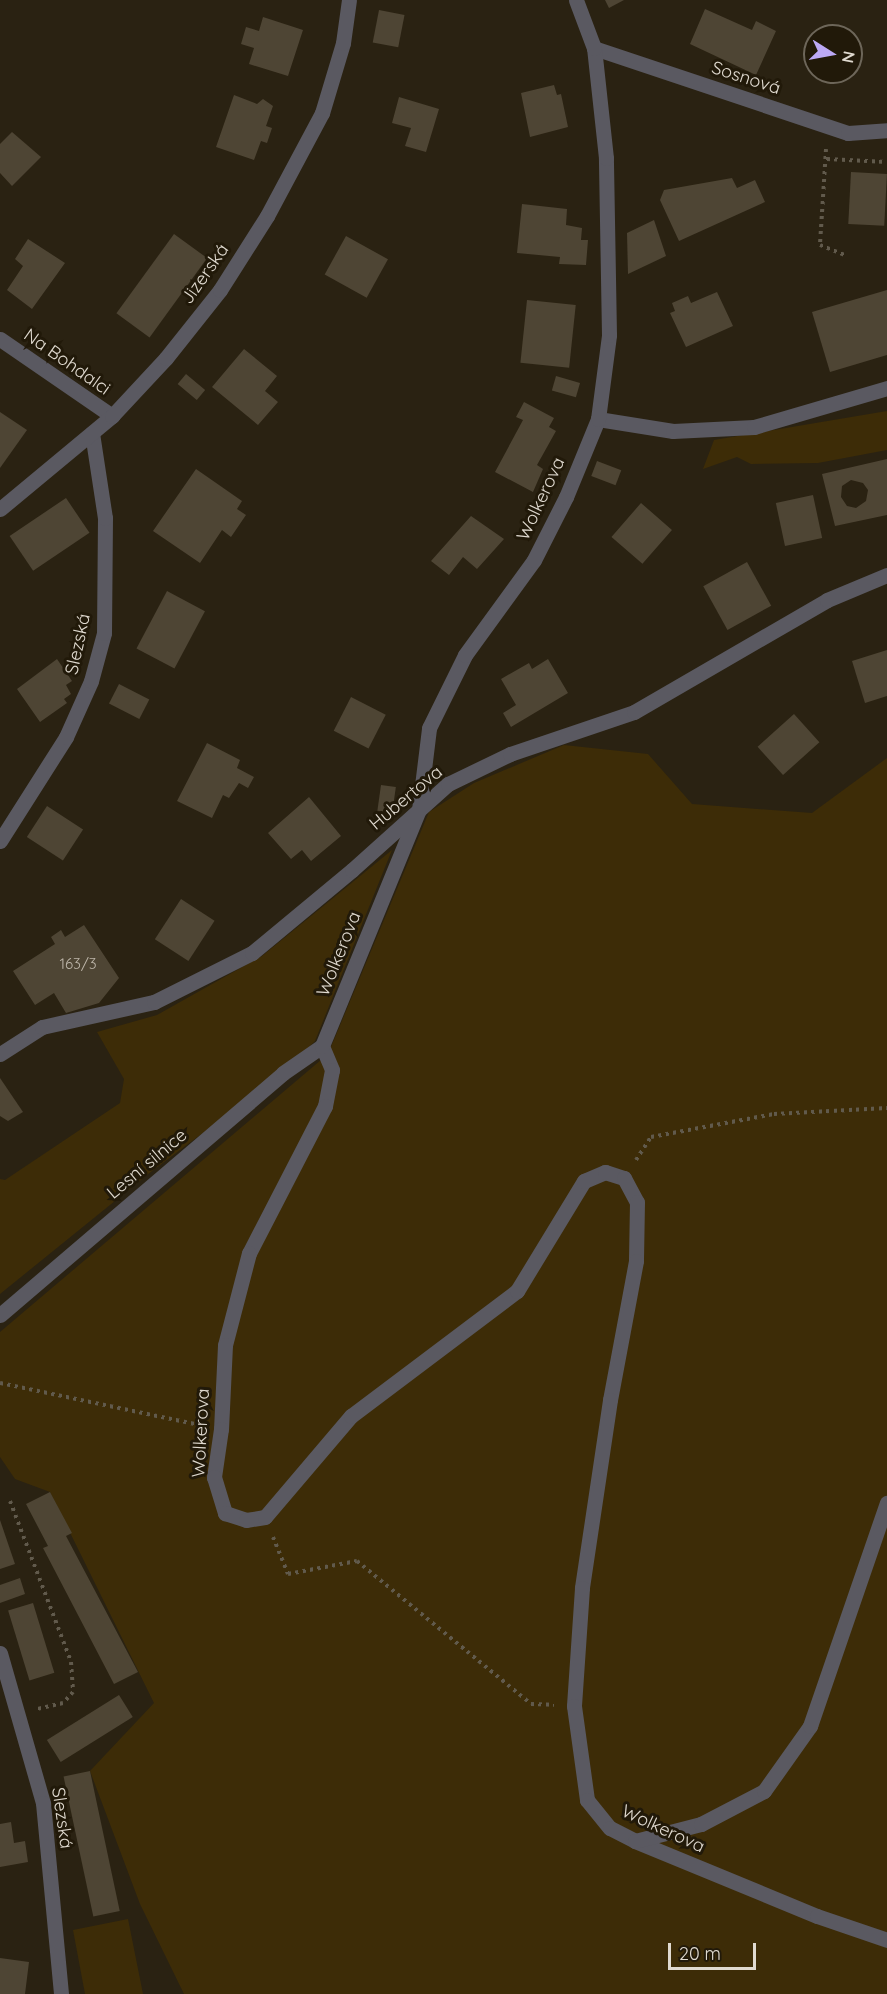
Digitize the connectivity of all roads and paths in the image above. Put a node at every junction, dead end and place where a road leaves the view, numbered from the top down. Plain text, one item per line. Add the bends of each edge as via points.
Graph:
1 (349, 0) edge
2 (576, 0) edge
3 (594, 48) junction
4 (824, 124) junction
5 (887, 130) edge
6 (827, 159) junction
7 (887, 162) edge
8 (847, 256) dead end
9 (0, 339) edge
10 (887, 388) edge
11 (112, 416) junction
12 (598, 419) junction
13 (92, 433) junction
14 (0, 509) edge
15 (887, 575) edge
16 (418, 810) junction
17 (0, 841) edge
18 (322, 1046) junction
19 (0, 1054) edge
20 (887, 1108) edge
21 (624, 1178) junction
22 (0, 1315) edge
23 (0, 1383) edge
24 (221, 1430) junction
25 (10, 1501) dead end
26 (887, 1503) edge
27 (265, 1517) junction
28 (0, 1653) edge
29 (17, 1702) junction
30 (574, 1706) junction
31 (634, 1841) junction
32 (887, 1940) edge
33 (61, 1994) edge

1 - 11 street, Jizerská via 343,43 322,113 267,216 220,290 166,358
2 - 3 street, Wolkerova
3 - 4 street, Sosnová
3 - 12 street, Wolkerova via 606,158 610,251 609,335
4 - 5 street, Sosnová via 849,133
4 - 6 path
6 - 7 path
6 - 8 path via 820,245
9 - 11 street, Na Bohdalci
10 - 12 street via 754,427 673,431
11 - 13 street, Jizerská
12 - 16 street, Wolkerova via 566,497 534,560 465,655 429,728
13 - 14 street, Jizerská
13 - 17 street, Slezská via 105,519 104,633 91,681 66,738
15 - 16 street, Hubertova via 827,600 634,712 510,754 448,784
16 - 18 street, Wolkerova
16 - 19 street, Hubertova via 252,953 154,1002 42,1027
18 - 22 street, Lesní silnice via 283,1073
18 - 24 street, Wolkerova via 332,1070 325,1106 249,1253 228,1333
20 - 21 path via 774,1114 651,1137
21 - 27 street via 605,1172 584,1181 540,1260 517,1291 351,1416 332,1443
21 - 30 street, Wolkerova via 637,1202 636,1261 610,1400 582,1588
23 - 24 path
24 - 27 street, Wolkerova via 214,1477 225,1513 246,1520
25 - 29 path via 71,1662 73,1692 63,1703 40,1710
26 - 31 street via 810,1726 764,1791 701,1824
27 - 30 path via 288,1574 357,1561 531,1704
28 - 29 street, Slezská
29 - 33 street, Slezská via 43,1803
30 - 31 street, Wolkerova via 587,1800 610,1828
31 - 32 street, Wolkerova via 817,1916

